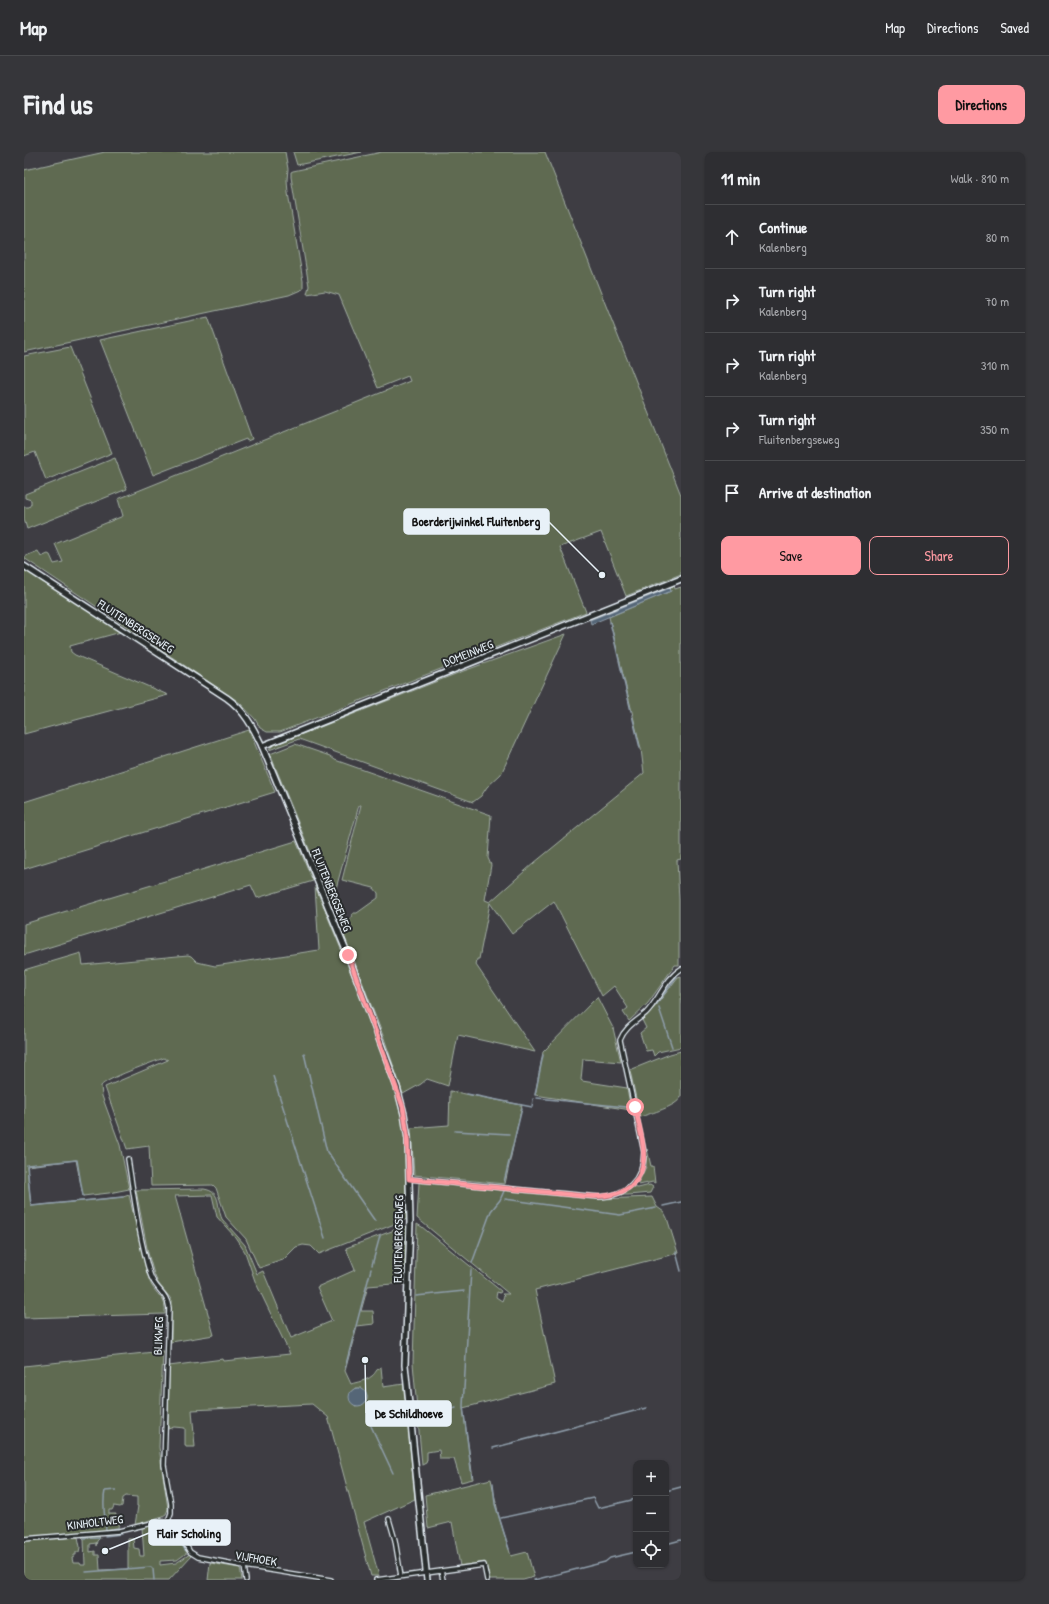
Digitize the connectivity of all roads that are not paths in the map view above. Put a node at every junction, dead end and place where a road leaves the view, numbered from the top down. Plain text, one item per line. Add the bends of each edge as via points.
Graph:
1 (24, 566) edge
2 (681, 579) edge
3 (262, 746) junction
4 (681, 969) edge
5 (128, 1159) dead end
6 (409, 1179) junction
7 (389, 1519) dead end
8 (168, 1521) junction
9 (24, 1539) edge
10 (244, 1566) junction
11 (441, 1570) junction
12 (425, 1572) junction
13 (401, 1576) junction
14 (310, 1578) edge
15 (388, 1579) edge
16 (246, 1580) edge
17 (332, 1580) edge
18 (376, 1580) edge
19 (427, 1580) edge
20 (443, 1580) edge
21 (487, 1580) edge

1 - 3 street, FLUITENBERGSEWEG via 232,702 248,719
2 - 3 street, DOMEINWEG
3 - 6 street, FLUITENBERGSEWEG via 348,955 397,1087 407,1129
4 - 6 street via 666,984 651,1007 623,1033 621,1038 620,1046 644,1152 639,1174 622,1192 599,1197
5 - 8 street, BLIKWEG via 148,1268 156,1288 167,1300 169,1308 164,1465 171,1504
6 - 12 street, FLUITENBERGSEWEG via 410,1222 404,1365
7 - 13 street
8 - 9 street, KINHOLTWEG via 119,1531
8 - 10 street, VIJFHOEK via 176,1528 195,1556
10 - 14 street, VIJFHOEK
10 - 16 street
11 - 12 street
11 - 20 street
11 - 21 street via 484,1565
12 - 13 street
12 - 19 street, FLUITENBERGSEWEG
13 - 15 street
14 - 17 street, VIJFHOEK
15 - 18 street

